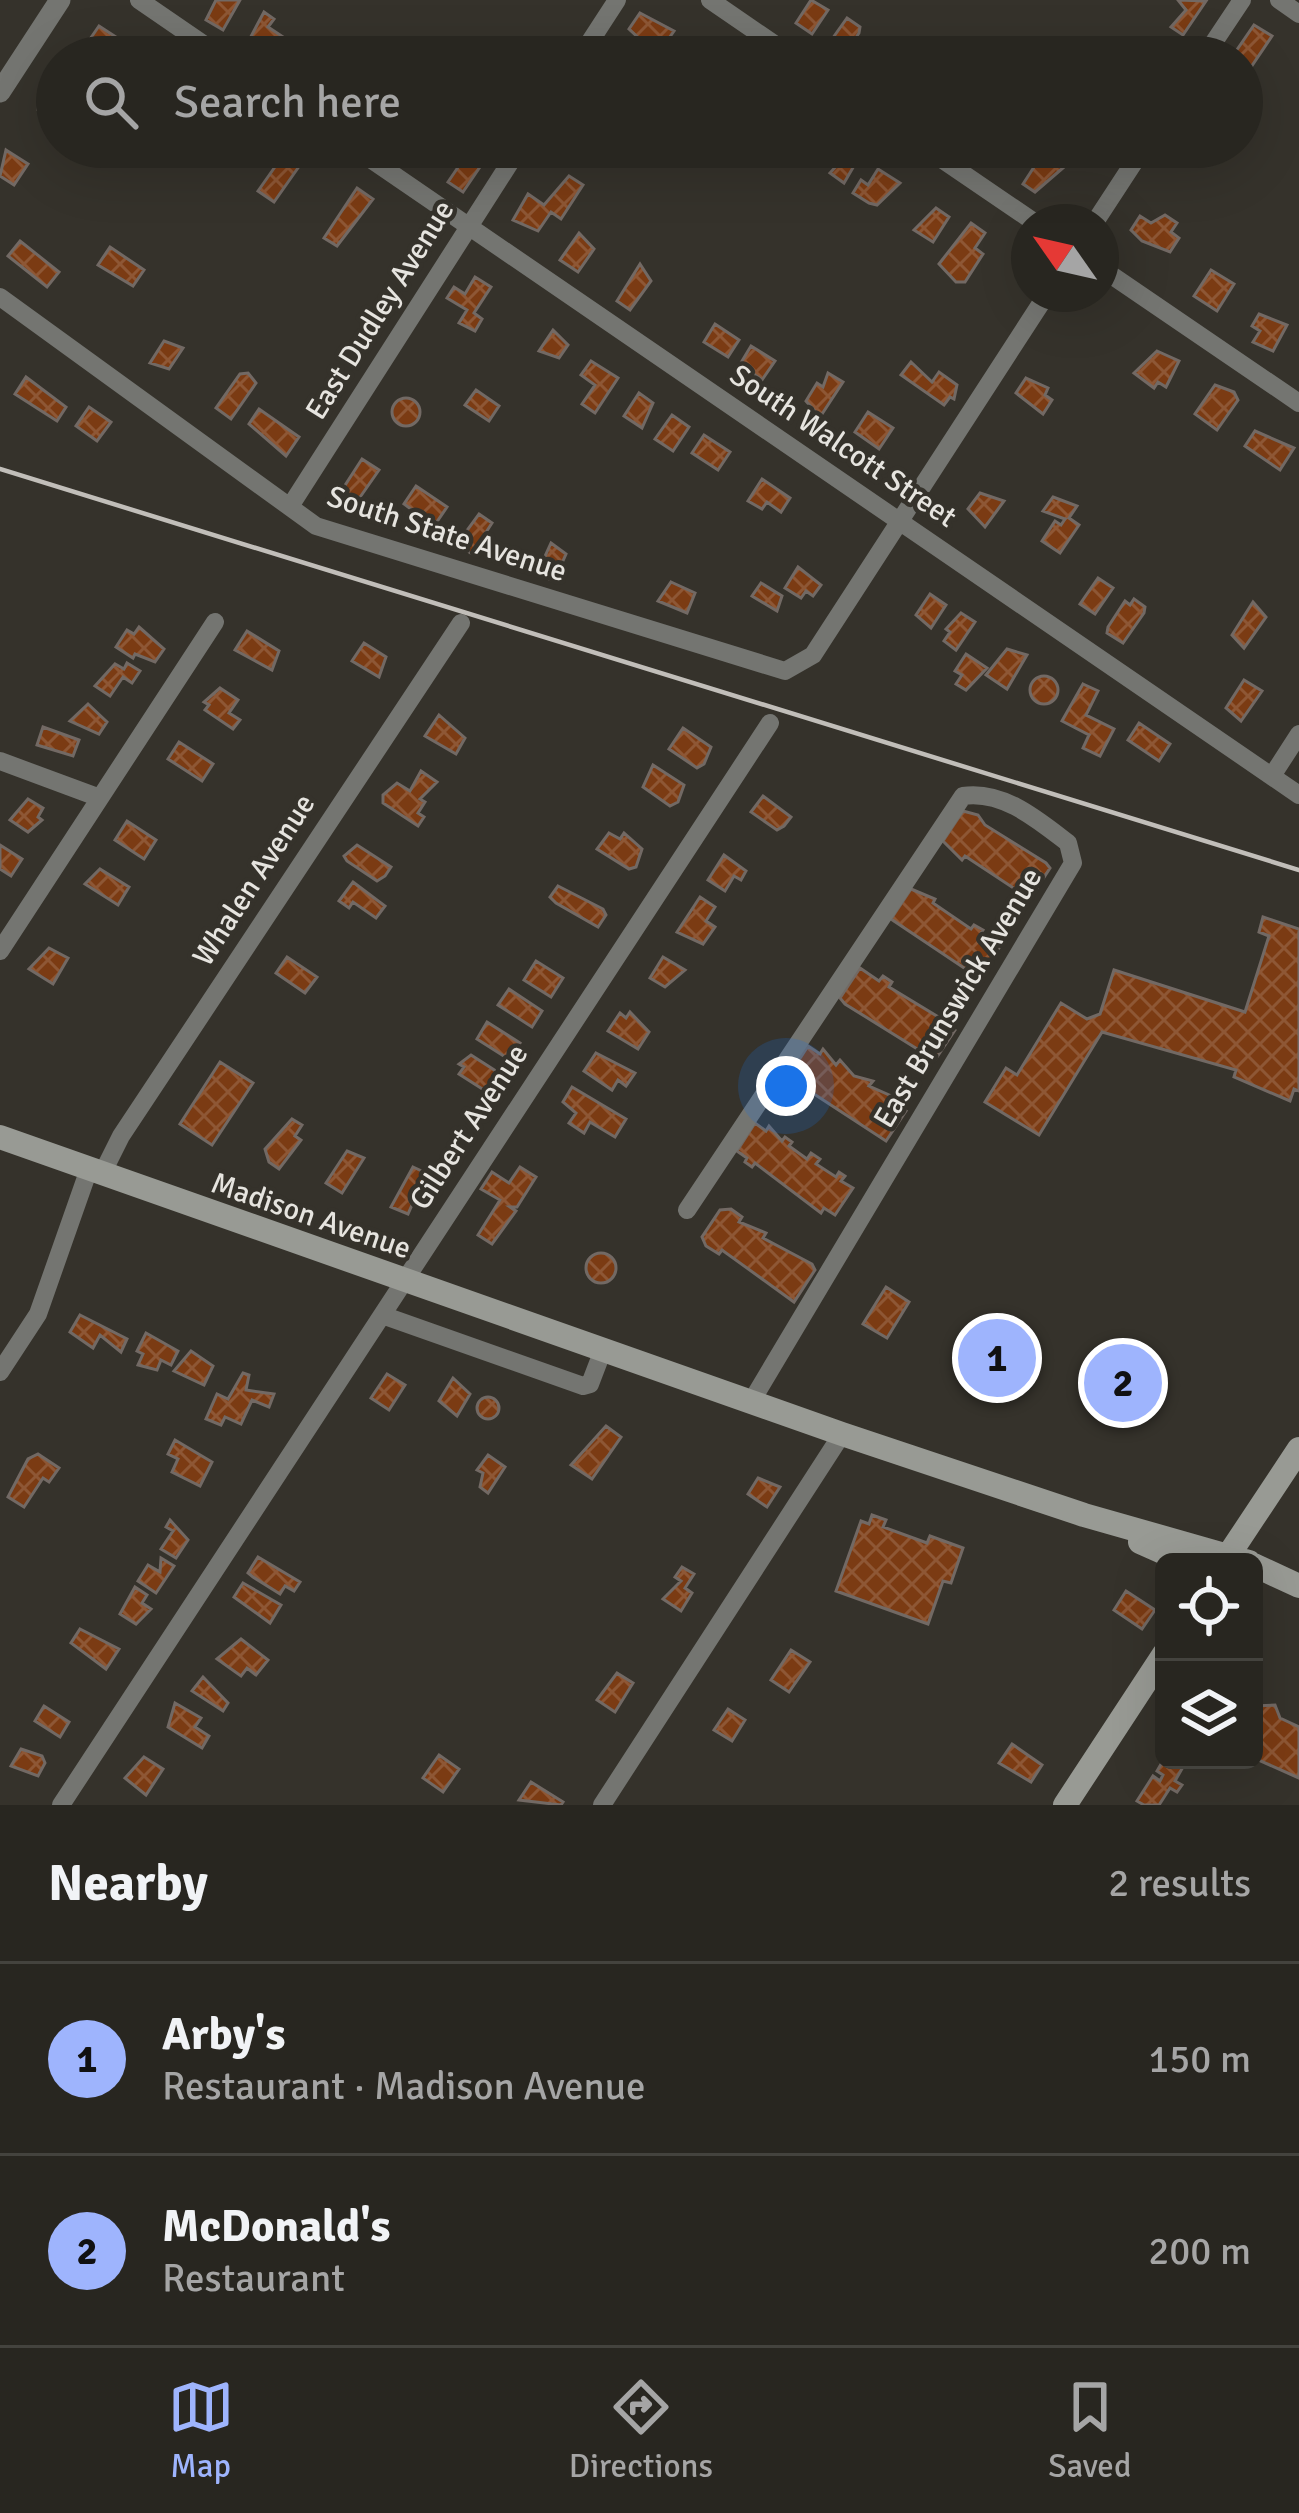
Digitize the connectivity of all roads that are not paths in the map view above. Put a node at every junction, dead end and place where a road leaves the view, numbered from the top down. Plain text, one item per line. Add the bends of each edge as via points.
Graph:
1 (60, 0) edge
2 (139, 0) edge
3 (617, 0) edge
4 (710, 0) edge
5 (1242, 0) edge
6 (1279, 0) edge
7 (1299, 14) edge
8 (37, 36) edge
9 (191, 36) edge
10 (594, 36) edge
11 (762, 36) edge
12 (1218, 36) edge
13 (36, 37) edge
14 (0, 92) edge
15 (384, 168) edge
16 (506, 168) edge
17 (956, 168) edge
18 (1130, 168) edge
19 (1107, 204) edge
20 (1011, 206) edge
21 (469, 226) junction
22 (1119, 280) edge
23 (0, 297) edge
24 (1035, 312) edge
25 (1299, 404) edge
26 (291, 505) junction
27 (898, 520) junction
28 (215, 622) dead end
29 (460, 623) dead end
30 (770, 723) dead end
31 (1299, 734) edge
32 (0, 761) edge
33 (1272, 776) junction
34 (1299, 795) edge
35 (100, 797) junction
36 (0, 951) edge
37 (0, 1138) edge
38 (96, 1171) junction
39 (687, 1210) dead end
40 (405, 1281) junction
41 (382, 1315) junction
42 (603, 1350) junction
43 (0, 1372) edge
44 (751, 1402) junction
45 (842, 1434) junction
46 (1299, 1449) edge
47 (1084, 1516) junction
48 (1165, 1553) edge
49 (1214, 1553) edge
50 (1243, 1553) edge
51 (1263, 1570) edge
52 (1299, 1586) edge
53 (1263, 1588) edge
54 (1299, 1597) edge
55 (1159, 1661) edge
56 (62, 1805) edge
57 (602, 1805) edge
58 (1065, 1805) edge

1 - 8 street
2 - 9 street
3 - 10 street
4 - 11 street
5 - 12 street
6 - 7 street
13 - 14 street
15 - 21 street, South Walcott Street
16 - 21 street, East Dudley Avenue
17 - 20 street
18 - 19 street
21 - 26 street, East Dudley Avenue
21 - 27 street, South Walcott Street
22 - 25 street
23 - 26 street, South State Avenue
24 - 27 street
26 - 27 street, South State Avenue via 316,526 774,670 794,670 813,655
27 - 33 street, South Walcott Street
28 - 35 street
29 - 38 street, Whalen Avenue
30 - 40 street, Gilbert Avenue
31 - 33 street
32 - 35 street
33 - 34 street, South Walcott Street
35 - 36 street
37 - 38 main road, Madison Avenue
38 - 40 main road, Madison Avenue
38 - 43 street, Whalen Avenue via 38,1314
39 - 44 street, East Brunswick Avenue via 963,796 1008,803 1068,843 1072,863
40 - 41 street, Gilbert Avenue
40 - 42 main road, Madison Avenue
41 - 42 street via 583,1386
41 - 56 street, Gilbert Avenue
42 - 44 main road, Madison Avenue
44 - 45 main road, Madison Avenue
45 - 47 main road, Madison Avenue
45 - 57 street
46 - 50 main road
47 - 48 main road, Madison Avenue
47 - 49 main road, Madison Avenue
51 - 52 main road, Madison Avenue
53 - 54 main road
55 - 58 main road

